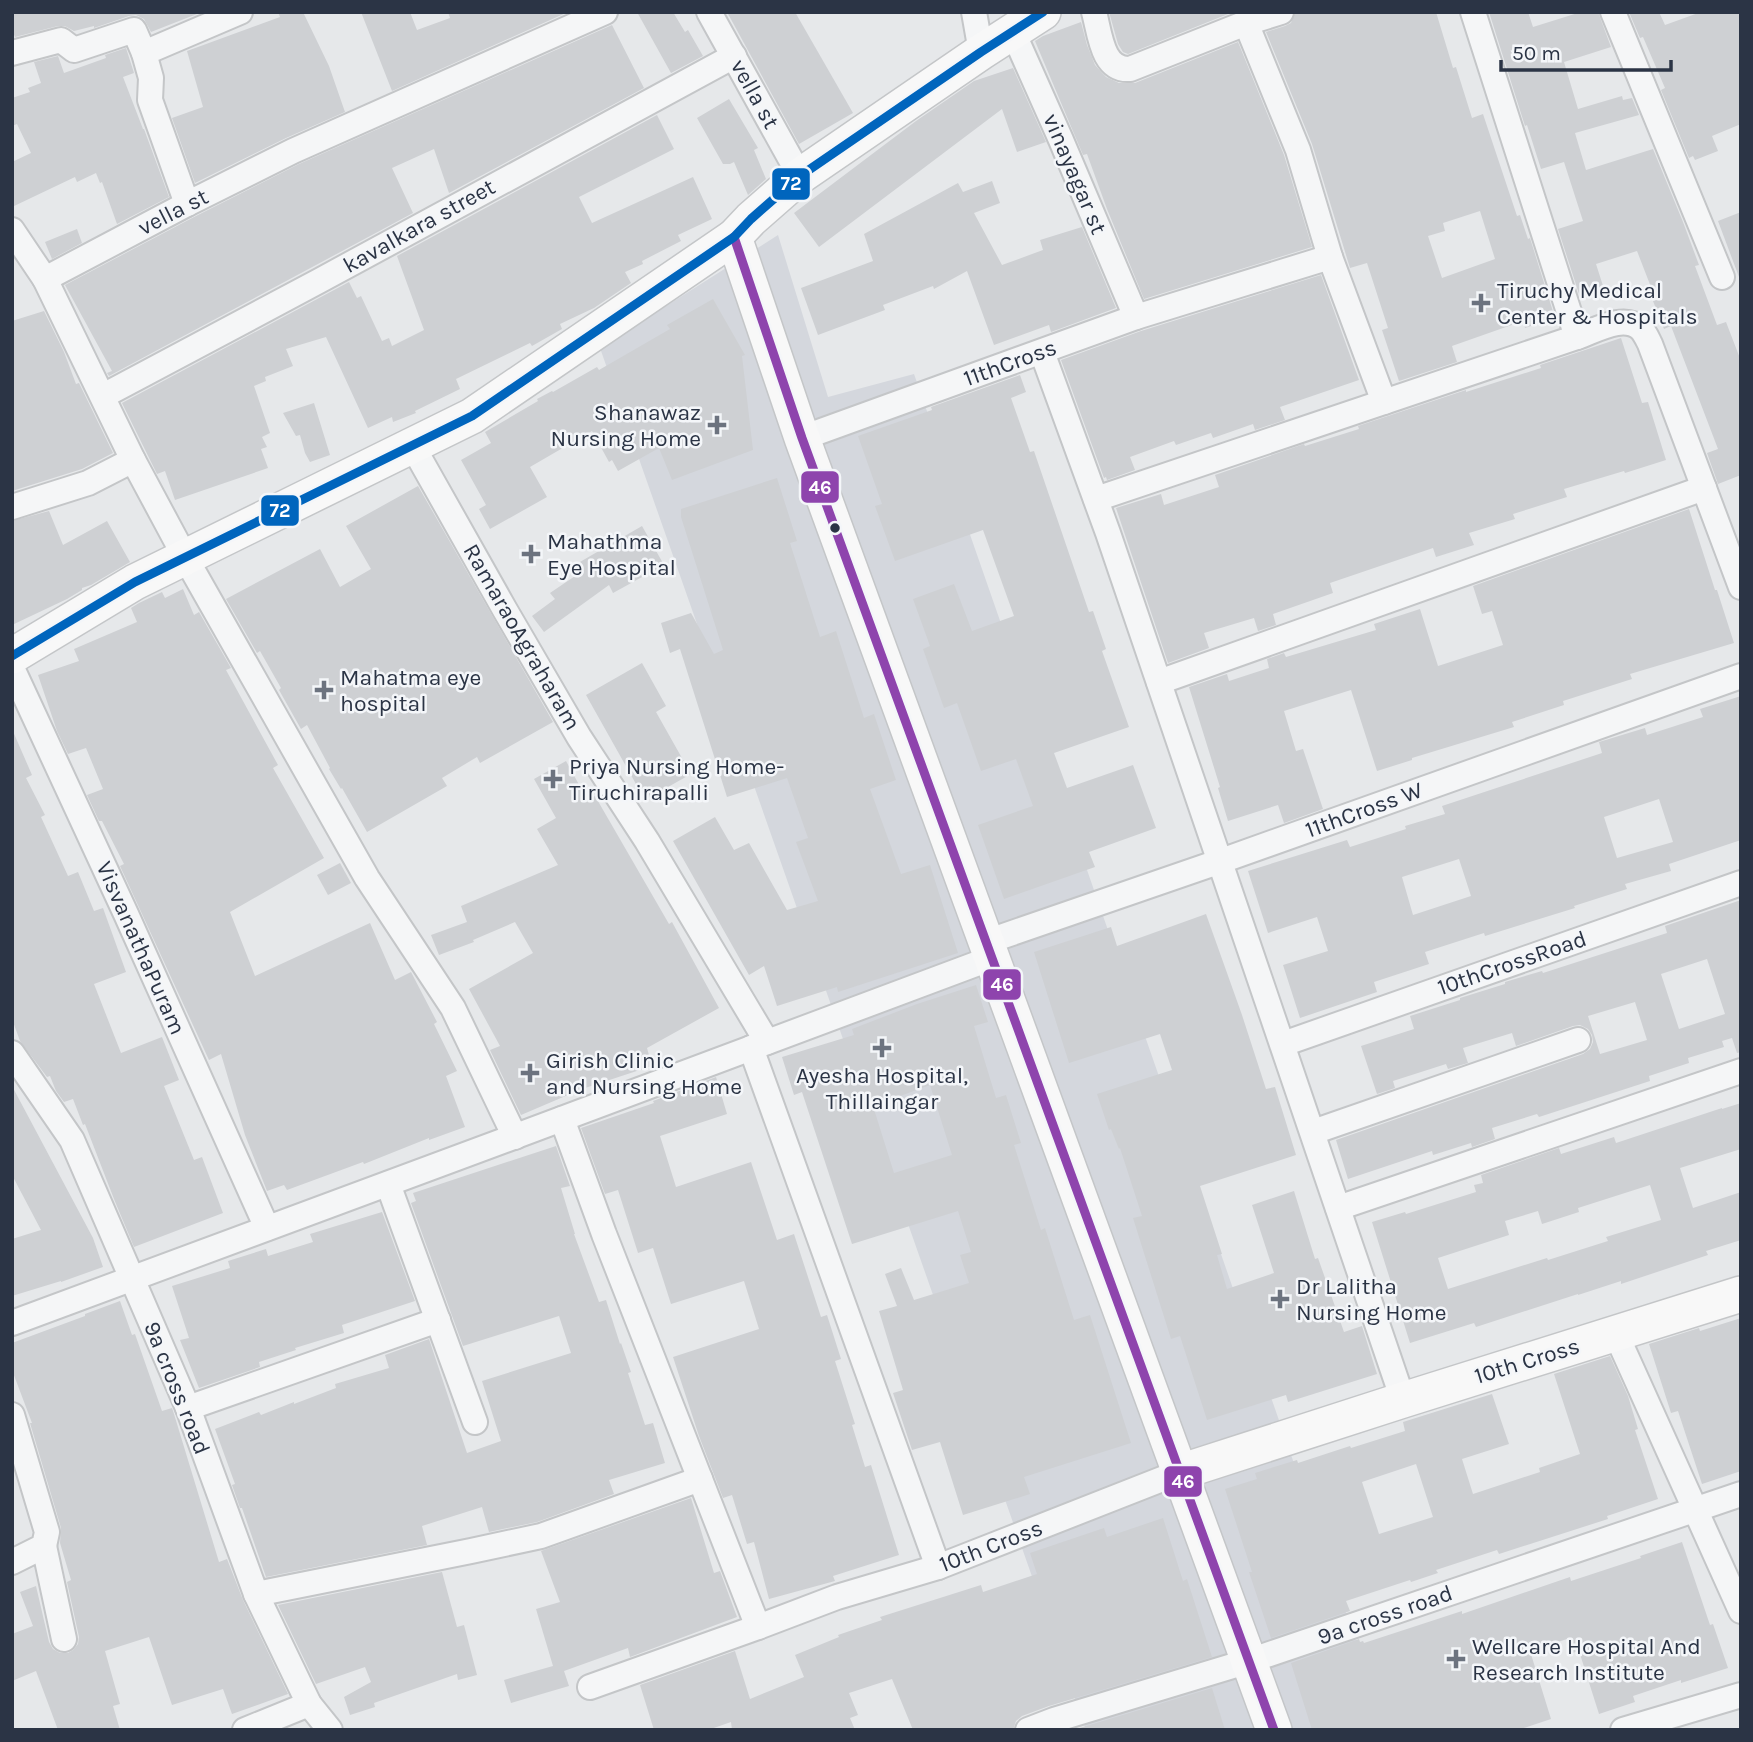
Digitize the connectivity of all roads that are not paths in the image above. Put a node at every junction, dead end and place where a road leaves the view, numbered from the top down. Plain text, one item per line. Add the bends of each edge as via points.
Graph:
1 (240, 12) edge
2 (605, 12) edge
3 (709, 12) edge
4 (974, 12) edge
5 (1043, 12) edge
6 (1094, 12) edge
7 (1281, 12) edge
8 (1473, 12) edge
9 (1614, 12) edge
10 (1246, 23) junction
11 (1013, 32) junction
12 (981, 52) junction
13 (12, 53) edge
14 (144, 53) junction
15 (734, 56) junction
16 (800, 176) junction
17 (187, 204) junction
18 (12, 230) edge
19 (734, 237) junction
20 (1329, 257) junction
21 (1722, 277) dead end
22 (45, 279) junction
23 (1136, 317) junction
24 (1577, 337) junction
25 (1042, 352) junction
26 (103, 396) junction
27 (1384, 402) junction
28 (802, 438) junction
29 (412, 445) junction
30 (133, 460) junction
31 (1704, 488) junction
32 (1096, 499) junction
33 (12, 507) edge
34 (186, 557) junction
35 (1741, 587) edge
36 (12, 656) edge
37 (12, 668) edge
38 (1741, 677) edge
39 (1159, 682) junction
40 (1221, 861) junction
41 (1741, 883) edge
42 (989, 950) junction
43 (1578, 1040) dead end
44 (1283, 1044) junction
45 (759, 1045) junction
46 (12, 1052) edge
47 (1741, 1071) edge
48 (562, 1119) junction
49 (1312, 1132) junction
50 (515, 1137) junction
51 (388, 1184) junction
52 (1338, 1208) junction
53 (267, 1228) junction
54 (133, 1278) junction
55 (1741, 1294) edge
56 (438, 1320) junction
57 (12, 1323) edge
58 (1615, 1334) junction
59 (1404, 1400) junction
60 (188, 1408) junction
61 (12, 1415) edge
62 (475, 1423) dead end
63 (1180, 1472) junction
64 (700, 1479) junction
65 (1741, 1494) edge
66 (1695, 1510) junction
67 (44, 1546) junction
68 (12, 1562) edge
69 (938, 1567) junction
70 (256, 1594) junction
71 (1741, 1611) edge
72 (758, 1627) junction
73 (64, 1639) dead end
74 (1249, 1661) junction
75 (590, 1687) dead end
76 (1741, 1695) edge
77 (309, 1704) junction
78 (245, 1730) edge
79 (330, 1730) edge
80 (1028, 1730) edge
81 (1274, 1730) edge
82 (1623, 1730) edge

1 - 14 street
2 - 17 street, vella st via 293,151
3 - 15 street, vella st
4 - 12 street
5 - 11 street
6 - 10 street via 1107,58 1122,70
7 - 10 street
8 - 24 street
9 - 21 street
10 - 20 street via 1298,150
11 - 12 street
11 - 23 street, vinayagar st
12 - 16 street
13 - 14 street via 61,40 74,50 134,30
14 - 17 street via 151,78 150,100
15 - 16 street, vella st
15 - 26 street, kavalkara street
16 - 19 street
17 - 22 street, vella st
18 - 22 street
19 - 28 street
19 - 29 street via 472,416
20 - 23 street, 11thCross
20 - 27 street
22 - 26 street
23 - 25 street, 11thCross
24 - 27 street
24 - 31 street via 1625,322 1643,331
25 - 28 street, 11thCross
25 - 32 street
26 - 30 street
27 - 32 street
28 - 42 street
29 - 34 street
29 - 45 street, RamaraoAgraharam via 579,737 648,841
30 - 33 street via 88,483
30 - 34 street
31 - 35 street
31 - 39 street
32 - 39 street
34 - 36 street
34 - 50 street via 367,878 453,1008
37 - 53 street, VisvanathaPuram
38 - 40 street, 11thCross W
39 - 40 street
40 - 42 street, 11thCross W
40 - 44 street
41 - 44 street, 10thCrossRoad
42 - 45 street, 11thCross W
42 - 63 street
43 - 49 street
44 - 49 street
45 - 48 street, 11thCross W
45 - 69 street, RamaraoAgraharam
46 - 54 street, 9a cross road via 72,1140
47 - 52 street
48 - 50 street, 11thCross W
48 - 64 street
49 - 52 street
50 - 51 street, 11thCross W
51 - 53 street, 11thCross W
51 - 56 street
52 - 59 street
53 - 54 street, 11thCross W
54 - 57 street, 11thCross W
54 - 60 street, 9a cross road
55 - 58 street, 10th Cross
56 - 60 street
56 - 62 street
58 - 59 street, 10th Cross
58 - 66 street
59 - 63 street, 10th Cross
60 - 70 street, 9a cross road
61 - 67 street via 47,1532
63 - 69 street, 10th Cross
63 - 74 street
64 - 70 street via 541,1536
64 - 72 street
65 - 66 street, 9a cross road
66 - 71 street
66 - 74 street, 9a cross road
67 - 68 street
67 - 73 street
69 - 72 street, 10th Cross
70 - 77 street, 9a cross road
72 - 75 street, 10th Cross
74 - 80 street, 9a cross road
74 - 81 street
76 - 82 street
77 - 78 street
77 - 79 street, 9a cross road

